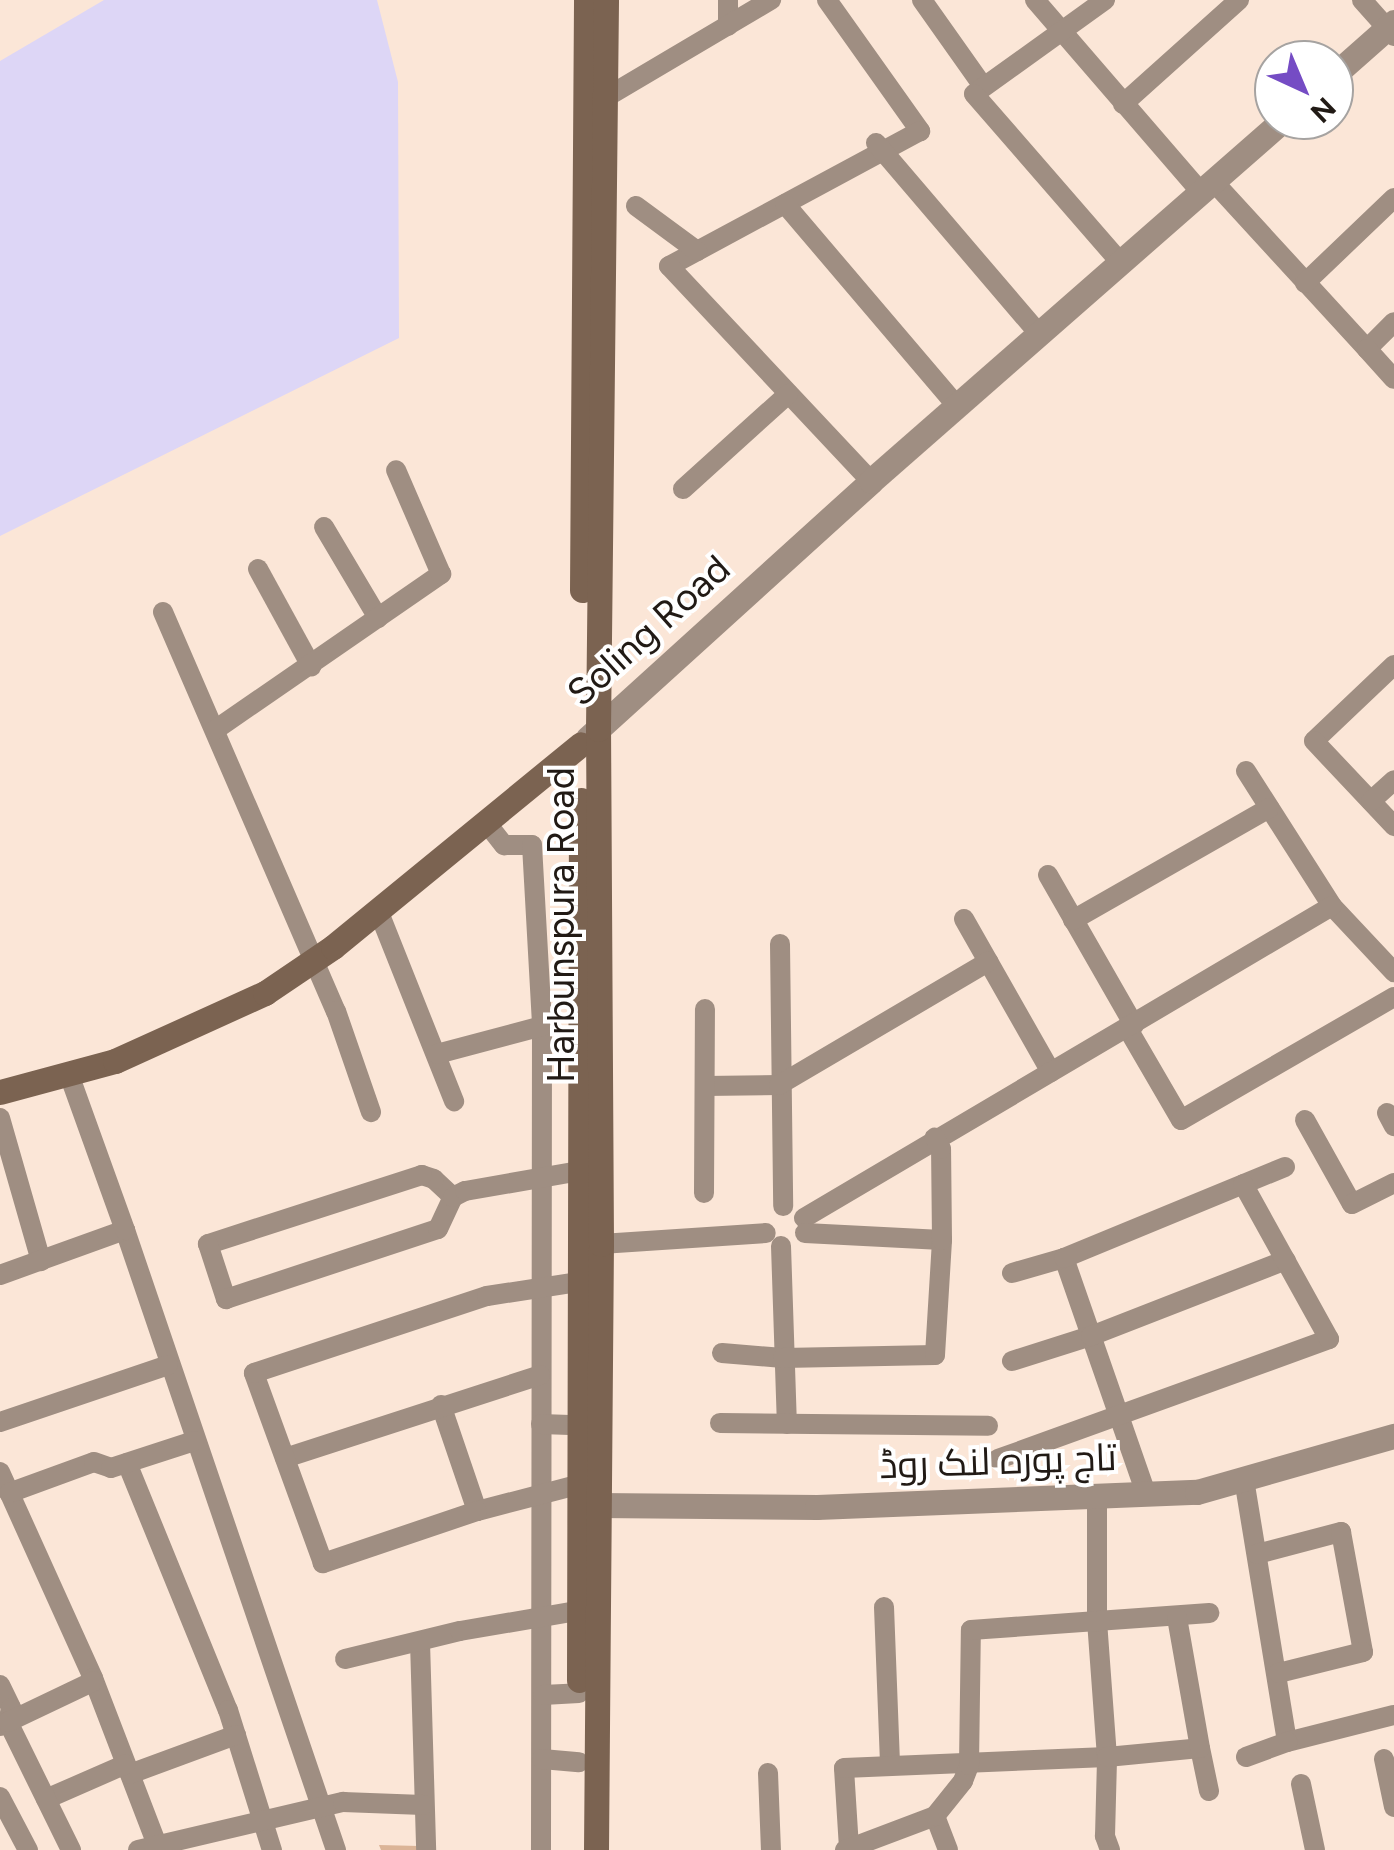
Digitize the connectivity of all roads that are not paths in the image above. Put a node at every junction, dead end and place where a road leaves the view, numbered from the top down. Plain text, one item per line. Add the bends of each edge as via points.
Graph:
1 (586, 0) edge
2 (606, 0) edge
3 (728, 0) edge
4 (771, 0) edge
5 (827, 0) edge
6 (922, 0) edge
7 (1035, 0) edge
8 (1105, 0) edge
9 (1238, 0) edge
10 (1362, 0) edge
11 (728, 26) junction
12 (1392, 29) edge
13 (1059, 32) junction
14 (1354, 59) edge
15 (983, 86) junction
16 (606, 98) junction
17 (1123, 104) junction
18 (1259, 140) edge
19 (880, 147) junction
20 (1207, 186) junction
21 (1394, 198) edge
22 (785, 204) junction
23 (636, 206) dead end
24 (697, 251) junction
25 (1120, 262) junction
26 (1305, 283) junction
27 (1394, 322) edge
28 (1038, 334) junction
29 (1367, 349) junction
30 (1394, 379) edge
31 (788, 394) junction
32 (957, 406) junction
33 (396, 470) dead end
34 (870, 482) junction
35 (683, 489) dead end
36 (324, 526) dead end
37 (258, 570) dead end
38 (164, 612) dead end
39 (378, 618) junction
40 (1394, 665) edge
41 (311, 666) junction
42 (215, 730) junction
43 (589, 736) junction
44 (1246, 770) dead end
45 (1394, 780) edge
46 (1371, 801) junction
47 (1269, 808) junction
48 (485, 822) junction
49 (1394, 826) edge
50 (1048, 875) dead end
51 (1332, 906) junction
52 (378, 910) junction
53 (964, 919) dead end
54 (1074, 920) junction
55 (780, 944) dead end
56 (312, 962) junction
57 (988, 962) junction
58 (1394, 972) edge
59 (1394, 997) edge
60 (706, 1009) dead end
61 (542, 1026) junction
62 (1131, 1027) junction
63 (436, 1054) junction
64 (1051, 1072) junction
65 (70, 1077) junction
66 (779, 1085) junction
67 (705, 1086) junction
68 (0, 1092) edge
69 (454, 1101) dead end
70 (371, 1112) dead end
71 (0, 1118) edge
72 (1305, 1120) dead end
73 (935, 1138) junction
74 (1285, 1167) dead end
75 (580, 1171) junction
76 (539, 1176) junction
77 (1394, 1183) edge
78 (1244, 1184) junction
79 (704, 1193) dead end
80 (452, 1197) junction
81 (783, 1206) junction
82 (804, 1225) junction
83 (125, 1230) junction
84 (774, 1240) junction
85 (942, 1240) junction
86 (601, 1244) junction
87 (1064, 1258) junction
88 (41, 1260) junction
89 (1286, 1260) junction
90 (1, 1272) edge
91 (1012, 1273) dead end
92 (579, 1282) junction
93 (540, 1286) junction
94 (1091, 1336) junction
95 (722, 1353) dead end
96 (783, 1358) junction
97 (1012, 1361) dead end
98 (168, 1365) junction
99 (540, 1375) junction
100 (440, 1405) junction
101 (1120, 1418) junction
102 (0, 1422) edge
103 (541, 1424) junction
104 (720, 1424) dead end
105 (787, 1424) junction
106 (577, 1425) junction
107 (988, 1426) dead end
108 (1394, 1436) edge
109 (194, 1441) junction
110 (285, 1458) junction
111 (998, 1459) dead end
112 (127, 1462) junction
113 (0, 1472) edge
114 (1244, 1479) junction
115 (577, 1484) junction
116 (9, 1493) junction
117 (541, 1494) junction
118 (1146, 1494) junction
119 (1097, 1496) junction
120 (597, 1504) junction
121 (477, 1512) junction
122 (1258, 1554) junction
123 (884, 1607) dead end
124 (586, 1610) junction
125 (1209, 1613) dead end
126 (542, 1618) junction
127 (1177, 1618) junction
128 (1098, 1622) junction
129 (420, 1642) junction
130 (345, 1659) dead end
131 (1279, 1674) junction
132 (94, 1681) junction
133 (0, 1685) edge
134 (579, 1694) junction
135 (543, 1696) junction
136 (1394, 1715) edge
137 (4, 1724) edge
138 (236, 1736) junction
139 (1287, 1742) junction
140 (1200, 1748) junction
141 (1106, 1757) junction
142 (1246, 1758) dead end
143 (542, 1759) junction
144 (1384, 1759) dead end
145 (579, 1762) junction
146 (890, 1765) junction
147 (969, 1765) junction
148 (128, 1769) junction
149 (768, 1774) dead end
150 (1392, 1781) edge
151 (1301, 1784) dead end
152 (1209, 1791) dead end
153 (0, 1796) edge
154 (46, 1799) junction
155 (423, 1804) junction
156 (322, 1807) junction
157 (1394, 1807) edge
158 (935, 1816) junction
159 (262, 1821) junction
160 (188, 1844) edge
161 (147, 1847) edge
162 (847, 1849) edge
163 (28, 1850) edge
164 (71, 1850) edge
165 (272, 1850) edge
166 (336, 1850) edge
167 (426, 1850) edge
168 (541, 1850) edge
169 (580, 1850) edge
170 (596, 1850) edge
171 (771, 1850) edge
172 (948, 1850) edge
173 (1110, 1850) edge
174 (1315, 1850) edge

1 - 43 main road, Harbunspura Road
2 - 16 main road, Harbunspura Road
3 - 11 street
4 - 11 street
5 - 19 street via 920,131
6 - 15 street
7 - 13 street
8 - 13 street
9 - 17 street
10 - 12 street
11 - 16 street
12 - 14 street
13 - 15 street
13 - 17 street
15 - 25 street via 976,96
16 - 43 main road, Harbunspura Road
17 - 20 street
18 - 20 street, Soling Road
19 - 22 street
19 - 28 street
20 - 25 street, Soling Road
20 - 26 street
21 - 26 street
22 - 24 street
22 - 32 street
23 - 24 street
24 - 31 street via 669,266
25 - 28 street, Soling Road
26 - 29 street
27 - 29 street
28 - 32 street, Soling Road
29 - 30 street
31 - 34 street
31 - 35 street
32 - 34 street, Soling Road
33 - 39 street via 442,574
34 - 43 street, Soling Road
36 - 39 street
37 - 41 street
38 - 42 street
39 - 41 street
40 - 46 street via 1314,741
41 - 42 street
42 - 56 street
43 - 48 main road, Soling Road
43 - 75 main road, Harbunspura Road
43 - 86 main road, Harbunspura Road
44 - 47 street
45 - 46 street
46 - 49 street
47 - 51 street
47 - 54 street
48 - 52 main road, Soling Road
48 - 61 street via 504,845 532,845
50 - 54 street
51 - 58 street
51 - 62 street
52 - 56 main road, Soling Road
52 - 63 street
53 - 57 street
54 - 62 street
55 - 66 street
56 - 65 main road, Soling Road via 200,1025
56 - 70 street
57 - 64 street
57 - 66 street
59 - 62 street via 1181,1120
60 - 67 street
61 - 63 street
61 - 76 street
62 - 64 street
63 - 69 street
64 - 73 street
65 - 68 main road, Soling Road
65 - 83 street
66 - 67 street
66 - 81 street
67 - 79 street
71 - 88 street
72 - 77 street via 1352,1204
73 - 82 street
73 - 85 street via 942,1149
74 - 78 street
75 - 76 street
75 - 92 main road, Harbunspura Road
76 - 80 street
76 - 93 street
78 - 87 street
78 - 89 street
80 - 80 street via 438,1229 226,1299 208,1244 422,1175
81 - 82 street
81 - 84 street via 768,1216
82 - 84 street via 799,1241
82 - 85 street
83 - 88 street
83 - 98 street
84 - 86 street
84 - 96 street
85 - 96 street via 935,1355
86 - 120 main road, Harbunspura Road
87 - 91 street
87 - 94 street
88 - 90 street
89 - 94 street
89 - 101 street via 1330,1339
92 - 93 street
92 - 106 main road, Harbunspura Road
93 - 99 street
93 - 110 street via 487,1296 254,1373
94 - 97 street
94 - 101 street
95 - 96 street
96 - 105 street
98 - 102 street
98 - 109 street
99 - 100 street
99 - 103 street
100 - 110 street
100 - 121 street
101 - 111 street
101 - 118 street
103 - 106 street
103 - 117 street
104 - 105 street
105 - 107 street
106 - 115 main road, Harbunspura Road
108 - 114 street, تاج پورہ لنک روڈ
109 - 112 street
109 - 156 street
110 - 121 street via 323,1563
112 - 116 street via 111,1468 94,1462
112 - 138 street
113 - 116 street
114 - 118 street, تاج پورہ لنک روڈ via 1197,1492
114 - 122 street
115 - 117 street
115 - 124 main road, Harbunspura Road
116 - 132 street
117 - 121 street
117 - 126 street
118 - 119 street, تاج پورہ لنک روڈ
119 - 120 street, تاج پورہ لنک روڈ via 817,1507
119 - 128 street
120 - 124 main road, Harbunspura Road
122 - 131 street
122 - 131 street via 1341,1532 1362,1652
123 - 146 street
124 - 126 street
124 - 134 main road, Harbunspura Road
124 - 170 main road, Harbunspura Road
125 - 127 street
126 - 129 street
126 - 135 street
127 - 128 street
127 - 140 street
128 - 141 street
128 - 147 street via 971,1630
129 - 130 street
129 - 155 street
131 - 139 street
132 - 137 street
132 - 148 street
133 - 137 street via 11,1708
134 - 135 street
134 - 145 main road, Harbunspura Road
135 - 143 street
136 - 139 street
137 - 154 street
138 - 148 street
138 - 159 street
139 - 142 street
140 - 141 street
140 - 152 street
141 - 147 street
141 - 173 street via 1104,1836
143 - 145 street
143 - 168 street
144 - 150 street
145 - 169 main road, Harbunspura Road
146 - 147 street
146 - 162 street via 844,1768
147 - 158 street
148 - 154 street
148 - 161 street
149 - 171 street
150 - 157 street
151 - 174 street
153 - 163 street
154 - 164 street
155 - 156 street
155 - 167 street
156 - 159 street
156 - 166 street
158 - 162 street
158 - 172 street
159 - 160 street
159 - 165 street
160 - 161 street

